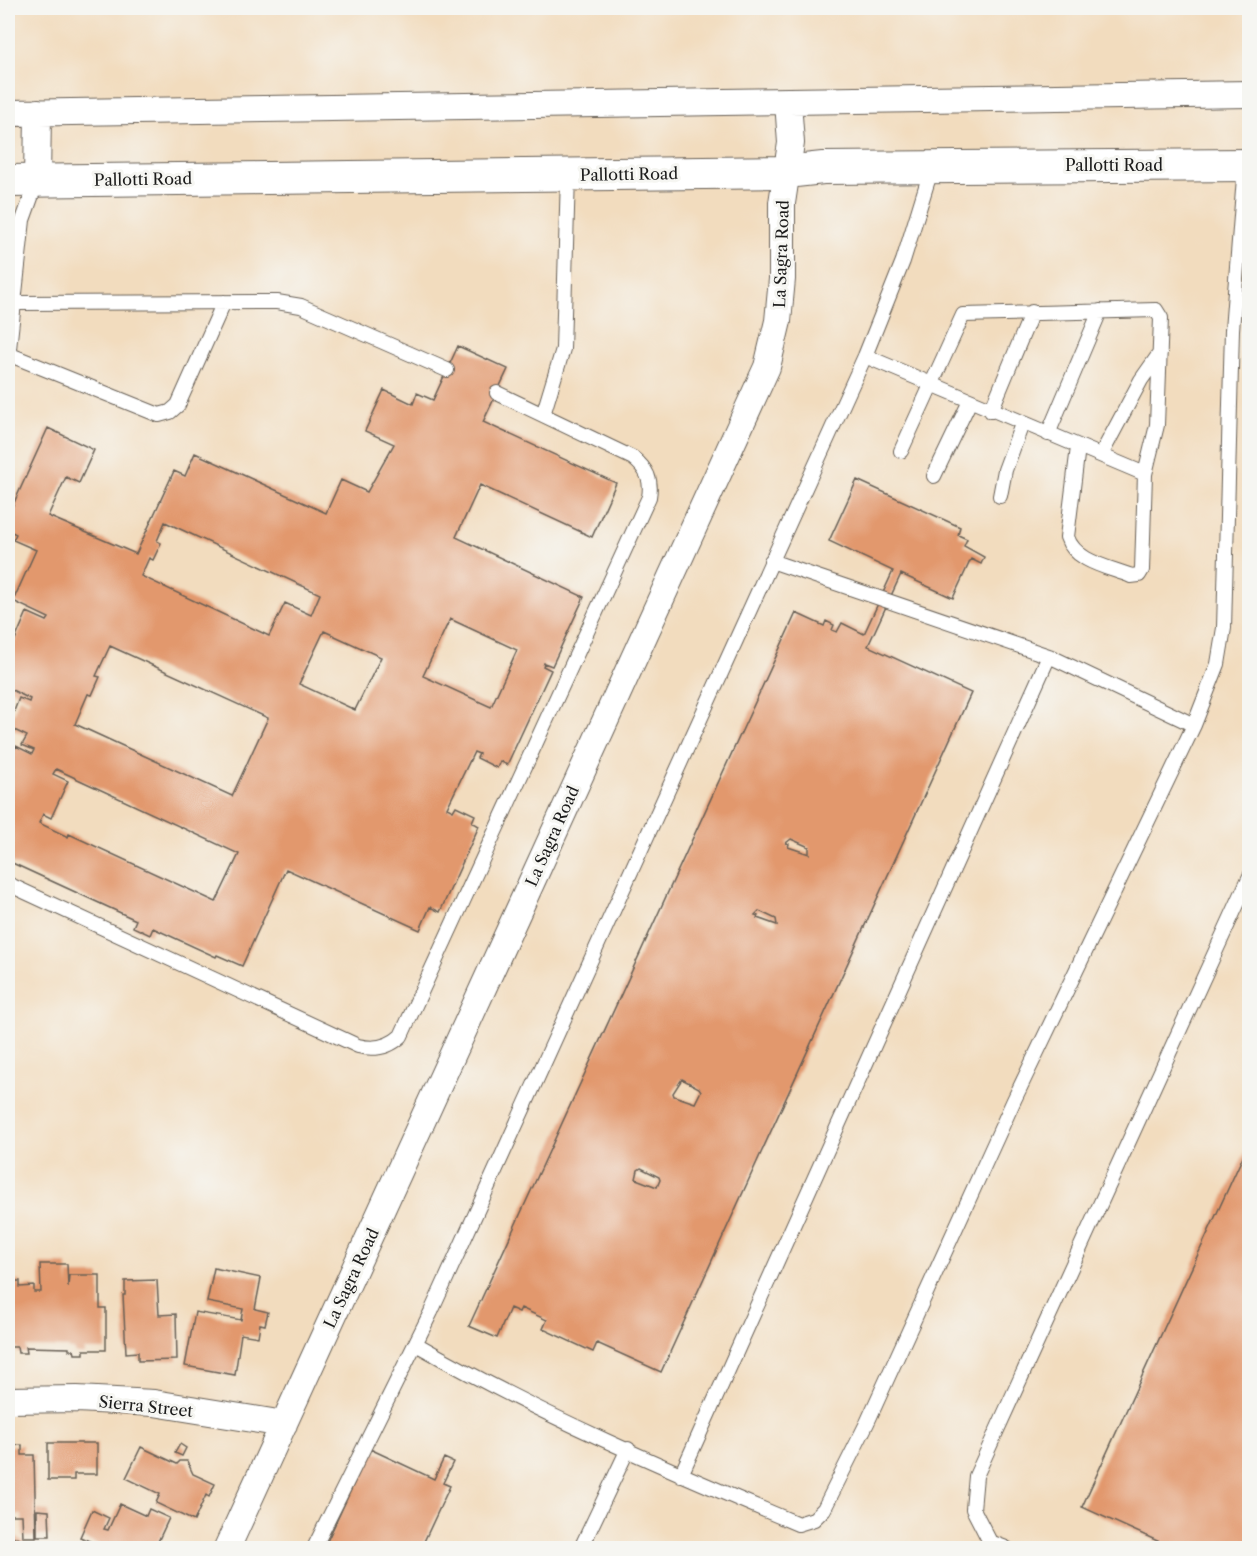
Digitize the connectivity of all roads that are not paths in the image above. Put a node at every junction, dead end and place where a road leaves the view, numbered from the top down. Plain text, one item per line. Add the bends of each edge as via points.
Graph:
1 (1250, 94) edge
2 (788, 102) junction
3 (38, 112) junction
4 (8, 113) edge
5 (1247, 165) edge
6 (932, 166) junction
7 (786, 172) junction
8 (568, 175) junction
9 (22, 181) edge
10 (224, 302) junction
11 (14, 303) junction
12 (1100, 311) junction
13 (1032, 312) junction
14 (1160, 352) junction
15 (8, 354) edge
16 (865, 356) junction
17 (8, 358) edge
18 (447, 370) dead end
19 (930, 385) junction
20 (497, 393) dead end
21 (970, 401) junction
22 (991, 411) junction
23 (543, 415) junction
24 (1023, 424) junction
25 (1048, 434) junction
26 (1078, 447) junction
27 (901, 451) dead end
28 (1101, 455) junction
29 (1145, 474) junction
30 (933, 476) dead end
31 (1000, 496) dead end
32 (771, 561) junction
33 (1049, 656) junction
34 (1194, 725) junction
35 (1250, 876) edge
36 (8, 884) edge
37 (416, 1344) junction
38 (8, 1400) edge
39 (284, 1424) junction
40 (628, 1449) junction
41 (681, 1475) junction
42 (227, 1548) edge
43 (314, 1548) edge
44 (581, 1548) edge
45 (1006, 1548) edge

1 - 2 street
2 - 3 street
2 - 7 street, La Sagra Road via 791,143
3 - 4 street
3 - 9 street
5 - 6 street, Pallotti Road
5 - 34 lane via 1232,330 1224,628 1218,664
6 - 7 street, Pallotti Road
6 - 16 lane via 903,261
7 - 8 street, Pallotti Road
7 - 39 street, La Sagra Road via 780,300 767,367
8 - 9 street, Pallotti Road
8 - 23 lane via 563,349
9 - 11 lane via 23,220
10 - 11 lane
10 - 15 lane via 178,405 165,414 159,415
10 - 18 lane via 301,306
11 - 15 lane
12 - 13 lane
12 - 14 lane via 1156,310 1161,318
12 - 25 lane
13 - 19 lane via 963,315
13 - 22 lane
14 - 28 lane
14 - 29 lane via 1157,425
15 - 17 lane
16 - 19 lane
16 - 32 lane
19 - 21 lane
19 - 27 lane
20 - 23 lane
21 - 22 lane
21 - 30 lane
22 - 24 lane
23 - 36 lane via 641,464 650,479 649,497 405,1029 395,1041 378,1048 358,1046
24 - 25 lane
24 - 31 lane via 1005,470
25 - 26 lane
26 - 28 lane
26 - 29 lane via 1069,544 1079,555 1131,576 1142,570
28 - 29 lane
32 - 33 lane
32 - 37 lane
33 - 34 lane
33 - 41 lane
34 - 41 lane via 824,1509 814,1519 798,1524
35 - 45 lane via 976,1476 973,1509 990,1542
37 - 40 lane via 467,1373
37 - 43 lane
38 - 39 street, Sierra Street via 154,1403
39 - 42 street, La Sagra Road
40 - 41 lane
40 - 44 lane

